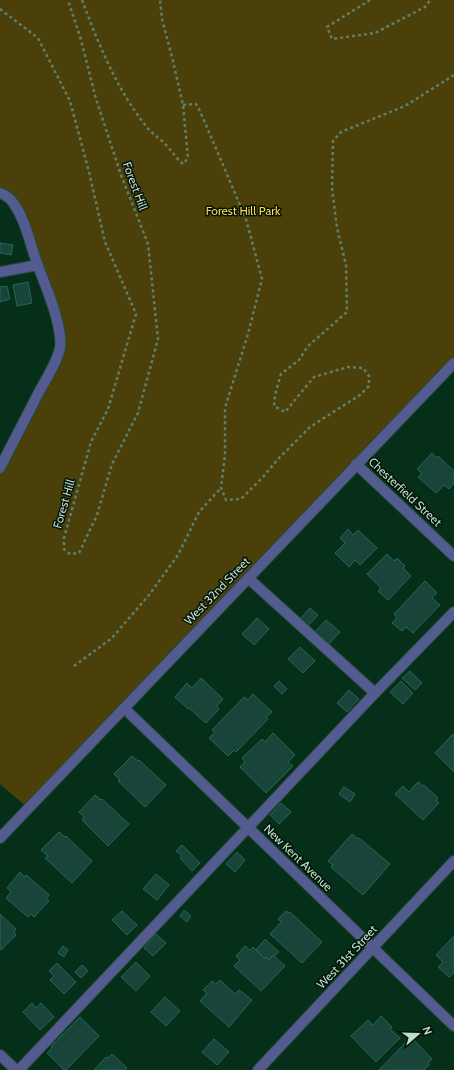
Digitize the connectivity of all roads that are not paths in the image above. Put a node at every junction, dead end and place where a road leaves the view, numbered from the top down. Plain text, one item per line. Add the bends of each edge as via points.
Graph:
1 (0, 193) edge
2 (38, 266) junction
3 (0, 272) edge
4 (454, 363) edge
5 (356, 464) junction
6 (0, 468) edge
7 (454, 556) edge
8 (248, 578) junction
9 (454, 612) edge
10 (375, 693) junction
11 (124, 708) junction
12 (249, 828) junction
13 (0, 838) edge
14 (454, 861) edge
15 (373, 948) junction
16 (454, 1026) edge
17 (0, 1055) edge
18 (18, 1070) edge
19 (258, 1070) edge

1 - 2 street via 15,205
2 - 3 street
2 - 6 street via 50,296 60,349
4 - 5 street, West 32nd Street
5 - 7 street, Chesterfield Street
5 - 8 street, West 32nd Street
8 - 10 street
8 - 11 street, West 32nd Street
9 - 10 street
10 - 12 street
11 - 12 street, New Kent Avenue
11 - 13 street, West 32nd Street
12 - 15 street, New Kent Avenue
12 - 18 street
14 - 15 street, West 31st Street
15 - 16 street, New Kent Avenue
15 - 19 street, West 31st Street
17 - 18 street

